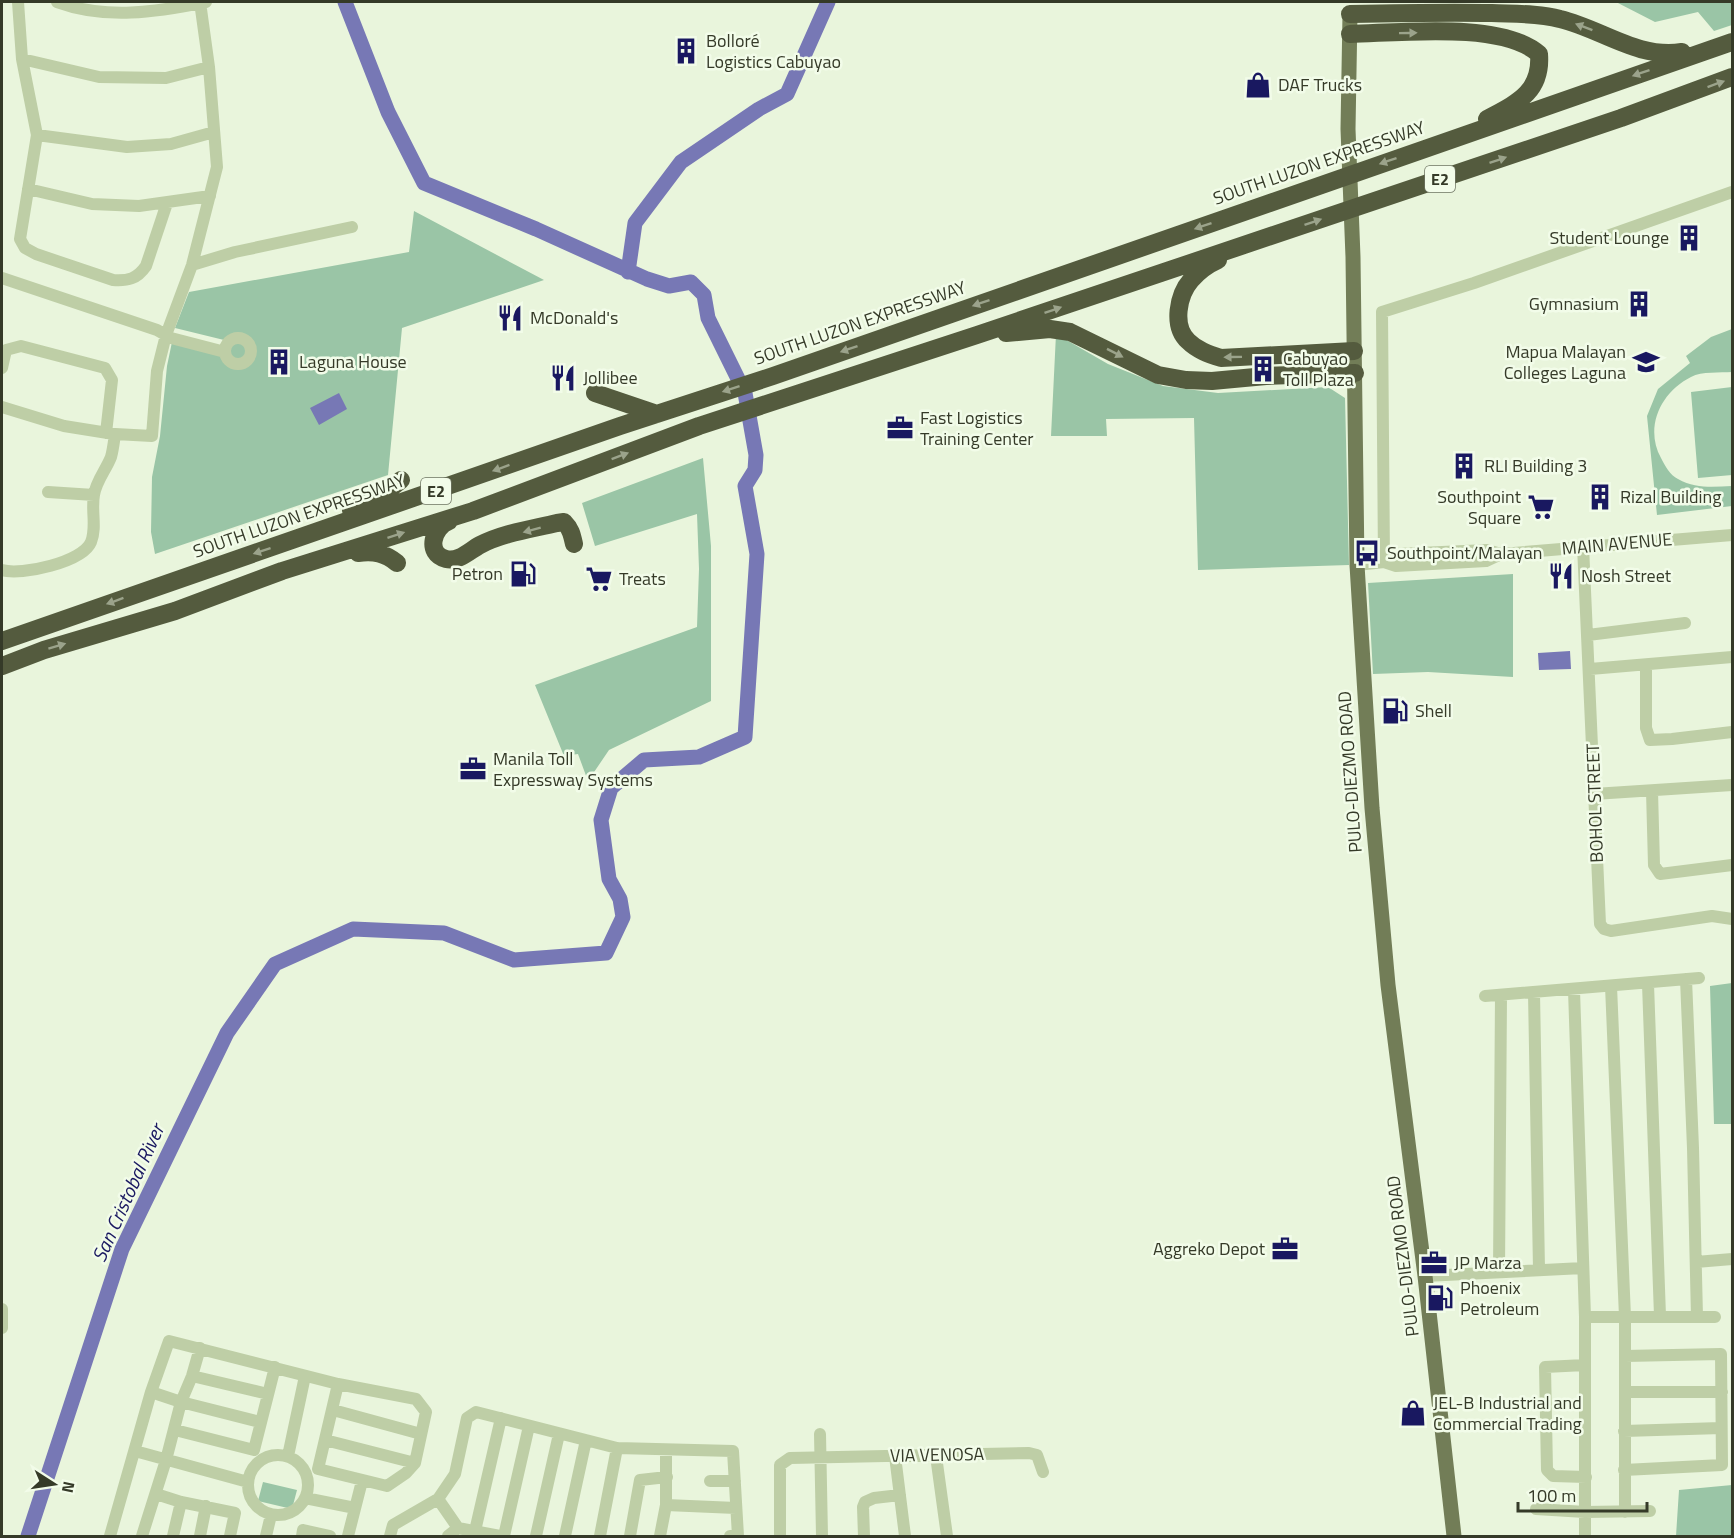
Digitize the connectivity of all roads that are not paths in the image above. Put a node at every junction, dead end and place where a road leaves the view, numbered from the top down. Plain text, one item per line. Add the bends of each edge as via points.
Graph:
1 (18, 2) edge
2 (57, 2) edge
3 (202, 2) edge
4 (1350, 8) edge
5 (1350, 34) junction
6 (1724, 44) edge
7 (22, 59) junction
8 (209, 67) junction
9 (1732, 77) edge
10 (214, 132) junction
11 (37, 135) junction
12 (1443, 142) junction
13 (28, 189) junction
14 (1732, 192) edge
15 (210, 196) junction
16 (167, 203) junction
17 (352, 227) dead end
18 (1258, 240) junction
19 (192, 265) junction
20 (2, 278) edge
21 (163, 332) junction
22 (977, 335) junction
23 (226, 349) dead end
24 (1354, 351) junction
25 (2, 368) edge
26 (1355, 373) junction
27 (595, 393) dead end
28 (2, 407) edge
29 (657, 414) junction
30 (111, 433) junction
31 (401, 480) dead end
32 (48, 492) dead end
33 (93, 495) junction
34 (473, 511) junction
35 (317, 532) junction
36 (1732, 535) edge
37 (574, 544) dead end
38 (1583, 546) junction
39 (320, 559) junction
40 (1384, 562) junction
41 (397, 563) dead end
42 (1358, 565) junction
43 (2, 570) edge
44 (1685, 623) dead end
45 (1588, 635) junction
46 (2, 641) edge
47 (1732, 657) edge
48 (1647, 665) junction
49 (2, 666) edge
50 (1590, 669) junction
51 (1732, 732) edge
52 (1732, 785) edge
53 (1652, 791) junction
54 (1594, 794) junction
55 (1732, 865) edge
56 (1732, 919) edge
57 (1699, 978) dead end
58 (1686, 979) junction
59 (1648, 984) junction
60 (1611, 986) junction
61 (1574, 990) junction
62 (1534, 993) junction
63 (1485, 996) dead end
64 (1501, 996) junction
65 (1732, 1259) edge
66 (1696, 1262) junction
67 (1583, 1268) junction
68 (1539, 1269) junction
69 (1499, 1272) junction
70 (1425, 1276) junction
71 (2, 1309) edge
72 (1660, 1316) junction
73 (1585, 1317) junction
74 (1625, 1317) junction
75 (1697, 1317) junction
76 (1715, 1317) dead end
77 (2, 1328) edge
78 (200, 1348) junction
79 (1625, 1356) junction
80 (1585, 1365) junction
81 (275, 1367) junction
82 (192, 1376) junction
83 (306, 1376) junction
84 (338, 1384) junction
85 (151, 1392) junction
86 (1624, 1392) junction
87 (1722, 1392) junction
88 (268, 1394) junction
89 (181, 1402) junction
90 (333, 1410) junction
91 (501, 1418) junction
92 (260, 1422) junction
93 (529, 1426) junction
94 (1721, 1428) junction
95 (175, 1430) junction
96 (1624, 1431) junction
97 (421, 1434) junction
98 (559, 1434) junction
99 (820, 1434) dead end
100 (325, 1440) junction
101 (586, 1440) junction
102 (616, 1448) junction
103 (135, 1450) junction
104 (666, 1450) junction
105 (288, 1456) junction
106 (895, 1456) junction
107 (936, 1456) junction
108 (820, 1457) junction
109 (166, 1460) junction
110 (415, 1462) junction
111 (1624, 1470) junction
112 (1043, 1472) dead end
113 (667, 1477) junction
114 (1586, 1477) junction
115 (710, 1480) dead end
116 (362, 1481) junction
117 (735, 1481) junction
118 (248, 1482) junction
119 (156, 1494) junction
120 (900, 1495) junction
121 (305, 1498) junction
122 (438, 1499) junction
123 (181, 1502) junction
124 (206, 1506) junction
125 (666, 1506) junction
126 (355, 1508) junction
127 (736, 1508) junction
128 (1536, 1509) dead end
129 (1650, 1511) dead end
130 (1586, 1512) junction
131 (1624, 1512) junction
132 (271, 1515) junction
133 (466, 1531) edge
134 (110, 1536) edge
135 (142, 1536) edge
136 (173, 1536) edge
137 (200, 1536) edge
138 (230, 1536) edge
139 (266, 1536) edge
140 (302, 1536) edge
141 (330, 1536) edge
142 (348, 1536) edge
143 (390, 1536) edge
144 (448, 1536) edge
145 (498, 1536) edge
146 (536, 1536) edge
147 (565, 1536) edge
148 (600, 1536) edge
149 (630, 1536) edge
150 (660, 1536) edge
151 (730, 1536) edge
152 (780, 1536) edge
153 (822, 1536) edge
154 (864, 1536) edge
155 (905, 1536) edge
156 (947, 1536) edge
157 (1454, 1536) edge
158 (1585, 1536) edge

1 - 7 street
2 - 3 street via 112,13 148,12
3 - 8 street
4 - 5 main road, PULO-DIEZMO ROAD
6 -> 4 highway via 1658,54 1560,19 1537,15
5 -> 12 highway via 1485,34 1521,42 1539,54 1536,84 1523,96
5 - 24 main road, PULO-DIEZMO ROAD via 1348,129
6 -> 12 highway, SOUTH LUZON EXPRESSWAY / E2
7 - 8 street via 99,76 166,78
7 - 11 street
8 - 10 street
18 -> 9 highway, E2
10 - 11 street via 171,144 127,147
10 - 15 street via 217,167
11 - 13 street
12 -> 29 highway, SOUTH LUZON EXPRESSWAY / E2
13 - 16 street via 92,204
13 - 16 street via 20,239 25,248 113,280 134,279 141,274
14 - 40 street via 1382,312
15 - 16 street
15 - 19 street
17 - 19 street
22 -> 18 highway, E2
24 -> 18 highway via 1221,357 1203,352 1186,339 1178,311 1191,280 1212,263
19 - 21 street
20 - 21 street
21 - 23 street
21 - 30 street via 152,436
22 -> 26 highway via 1050,329 1070,332 1158,375 1186,380
34 -> 22 highway, E2 via 699,426
24 - 26 main road, PULO-DIEZMO ROAD
25 - 30 street via 6,350 21,346 105,368 112,381
26 - 42 main road, PULO-DIEZMO ROAD
27 - 29 highway
28 - 30 street via 64,426
29 -> 35 highway, SOUTH LUZON EXPRESSWAY / E2
30 - 33 street via 111,457
31 - 35 highway via 381,496
32 - 33 street
33 - 43 street via 94,532 90,545 78,556 24,572
37 -> 34 highway via 572,532 564,522 481,544 459,558 443,558 436,553 436,532 443,523
39 -> 34 highway, E2
35 -> 46 highway, SOUTH LUZON EXPRESSWAY / E2
36 - 38 street, MAIN AVENUE
38 - 40 street, MAIN AVENUE via 1501,554 1486,561 1396,566
38 - 45 street, BOHOL STREET
39 - 41 highway via 378,552
49 -> 39 highway, E2 via 175,611
40 - 42 street, MAIN AVENUE
42 - 70 main road, PULO-DIEZMO ROAD via 1377,869
44 - 45 street
45 - 50 street, BOHOL STREET
47 - 48 street
48 - 50 street
48 - 51 street via 1646,728 1650,740
50 - 54 street, BOHOL STREET
52 - 53 street
53 - 54 street
53 - 55 street via 1656,871 1660,874
54 - 56 street, BOHOL STREET via 1600,924 1604,929 1712,916
57 - 58 street
58 - 59 street
58 - 66 street
59 - 60 street
59 - 72 street
60 - 61 street
60 - 74 street
61 - 62 street
61 - 67 street
62 - 64 street
62 - 68 street
63 - 64 street
64 - 69 street
65 - 66 street
66 - 75 street
67 - 68 street
67 - 73 street
68 - 69 street
69 - 70 street
70 - 157 main road, PULO-DIEZMO ROAD
71 - 77 street
72 - 74 street
72 - 75 street
73 - 74 street
73 - 80 street
74 - 79 street
75 - 76 street
78 - 81 street
78 - 82 street
78 - 85 street via 169,1341
79 - 86 street
79 - 87 street via 1722,1354
80 - 114 street
80 - 114 street via 1545,1367 1547,1470 1553,1476
81 - 83 street
81 - 88 street
82 - 88 street
82 - 89 street
83 - 84 street
83 - 105 street
84 - 90 street
84 - 97 street via 416,1399 426,1412
85 - 89 street
85 - 103 street
86 - 87 street
86 - 96 street
87 - 94 street
88 - 92 street
89 - 92 street
89 - 95 street
90 - 97 street
90 - 100 street
91 - 93 street
91 - 122 street via 476,1412 467,1418 455,1474
91 - 133 street
92 - 95 street via 254,1450
93 - 98 street
93 - 145 street
94 - 96 street
94 - 111 street via 1722,1465
95 - 109 street
96 - 111 street
97 - 110 street
98 - 101 street
98 - 146 street
99 - 108 street
100 - 110 street
100 - 116 street via 318,1469
101 - 102 street
101 - 147 street
102 - 104 street
102 - 148 street
103 - 109 street
103 - 134 street
104 - 113 street
104 - 117 street via 733,1451
105 - 118 street via 274,1455 261,1460 252,1469
105 - 121 street via 307,1475
106 - 107 street, VIA VENOSA
106 - 108 street, VIA VENOSA
106 - 120 street
107 - 112 street, VIA VENOSA via 1029,1453 1037,1455
107 - 156 street
108 - 152 street, VIA VENOSA via 790,1458 780,1465
108 - 153 street
109 - 118 street
109 - 119 street
110 - 116 street via 387,1486
111 - 131 street
113 - 125 street
113 - 149 street via 640,1480
114 - 130 street
115 - 117 street
116 - 126 street
117 - 127 street
118 - 132 street via 252,1502
119 - 123 street
119 - 135 street
120 - 154 street via 865,1502
120 - 155 street
121 - 126 street
121 - 132 street via 292,1512
122 - 133 street
122 - 143 street via 393,1525
123 - 124 street
123 - 136 street
124 - 137 street
124 - 138 street via 235,1513
125 - 127 street
125 - 150 street
126 - 142 street
127 - 151 street via 738,1536
128 - 130 street
129 - 131 street
130 - 131 street
130 - 158 street
132 - 139 street
133 - 144 street
133 - 145 street
140 - 141 street via 303,1530

